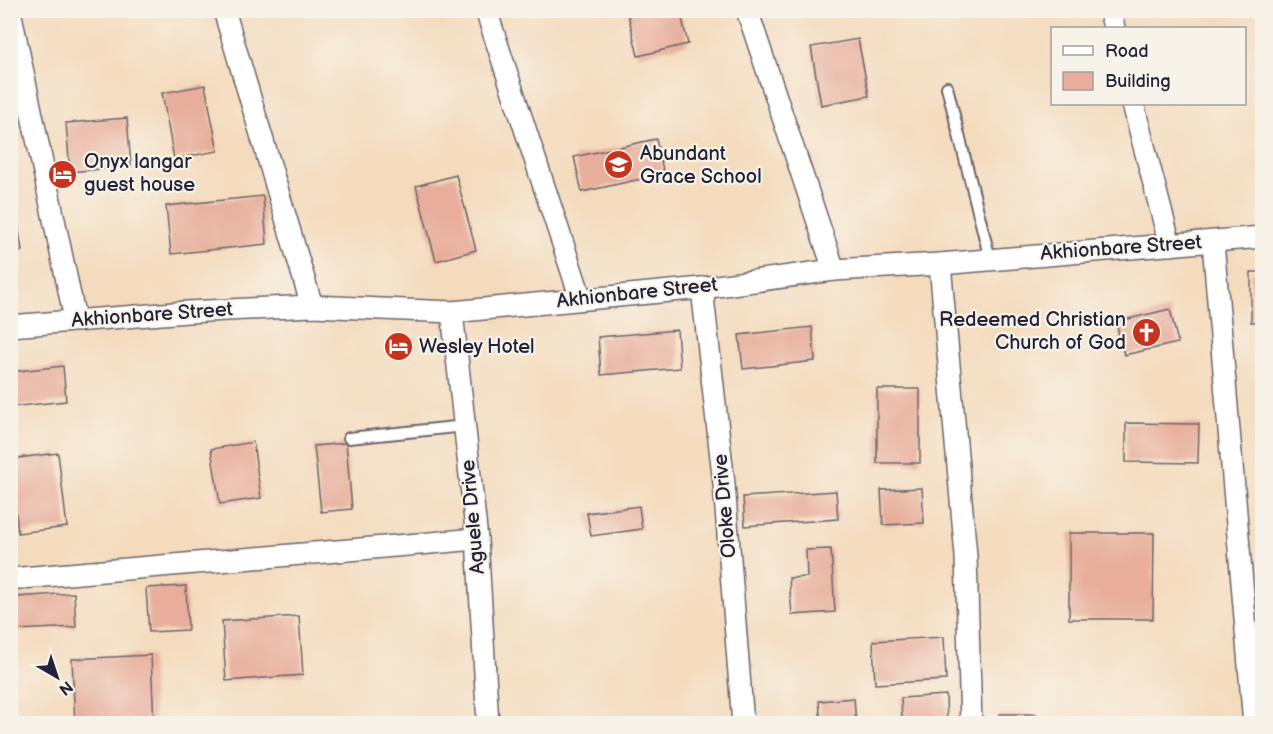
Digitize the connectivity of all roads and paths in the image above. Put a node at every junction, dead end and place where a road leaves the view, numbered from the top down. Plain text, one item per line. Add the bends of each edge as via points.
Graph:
1 (10, 10) edge
2 (224, 10) edge
3 (486, 10) edge
4 (747, 10) edge
5 (1110, 10) edge
6 (1114, 27) edge
7 (946, 87) dead end
8 (1133, 105) edge
9 (1263, 237) edge
10 (1213, 242) junction
11 (1170, 245) junction
12 (990, 259) junction
13 (940, 264) junction
14 (834, 270) junction
15 (702, 288) junction
16 (581, 299) junction
17 (312, 306) junction
18 (452, 312) junction
19 (75, 319) junction
20 (10, 326) edge
21 (465, 426) junction
22 (349, 438) dead end
23 (477, 539) junction
24 (10, 579) edge
25 (488, 723) edge
26 (743, 723) edge
27 (971, 723) edge
28 (1254, 723) edge

1 - 19 street
2 - 17 street
3 - 16 street
4 - 14 street
5 - 6 street
7 - 12 lane
8 - 11 street
9 - 10 street, Akhionbare Street
10 - 11 street, Akhionbare Street
10 - 28 street
11 - 12 street, Akhionbare Street
12 - 13 street, Akhionbare Street
13 - 14 street, Akhionbare Street
13 - 27 street via 966,556
14 - 15 street, Akhionbare Street
15 - 16 street, Akhionbare Street
15 - 26 street, Oloke Drive via 724,484
16 - 18 street, Akhionbare Street
17 - 18 street, Akhionbare Street
17 - 19 street, Akhionbare Street
18 - 21 street, Aguele Drive
19 - 20 street, Akhionbare Street
21 - 22 lane
21 - 23 street, Aguele Drive
23 - 24 street
23 - 25 street, Aguele Drive

